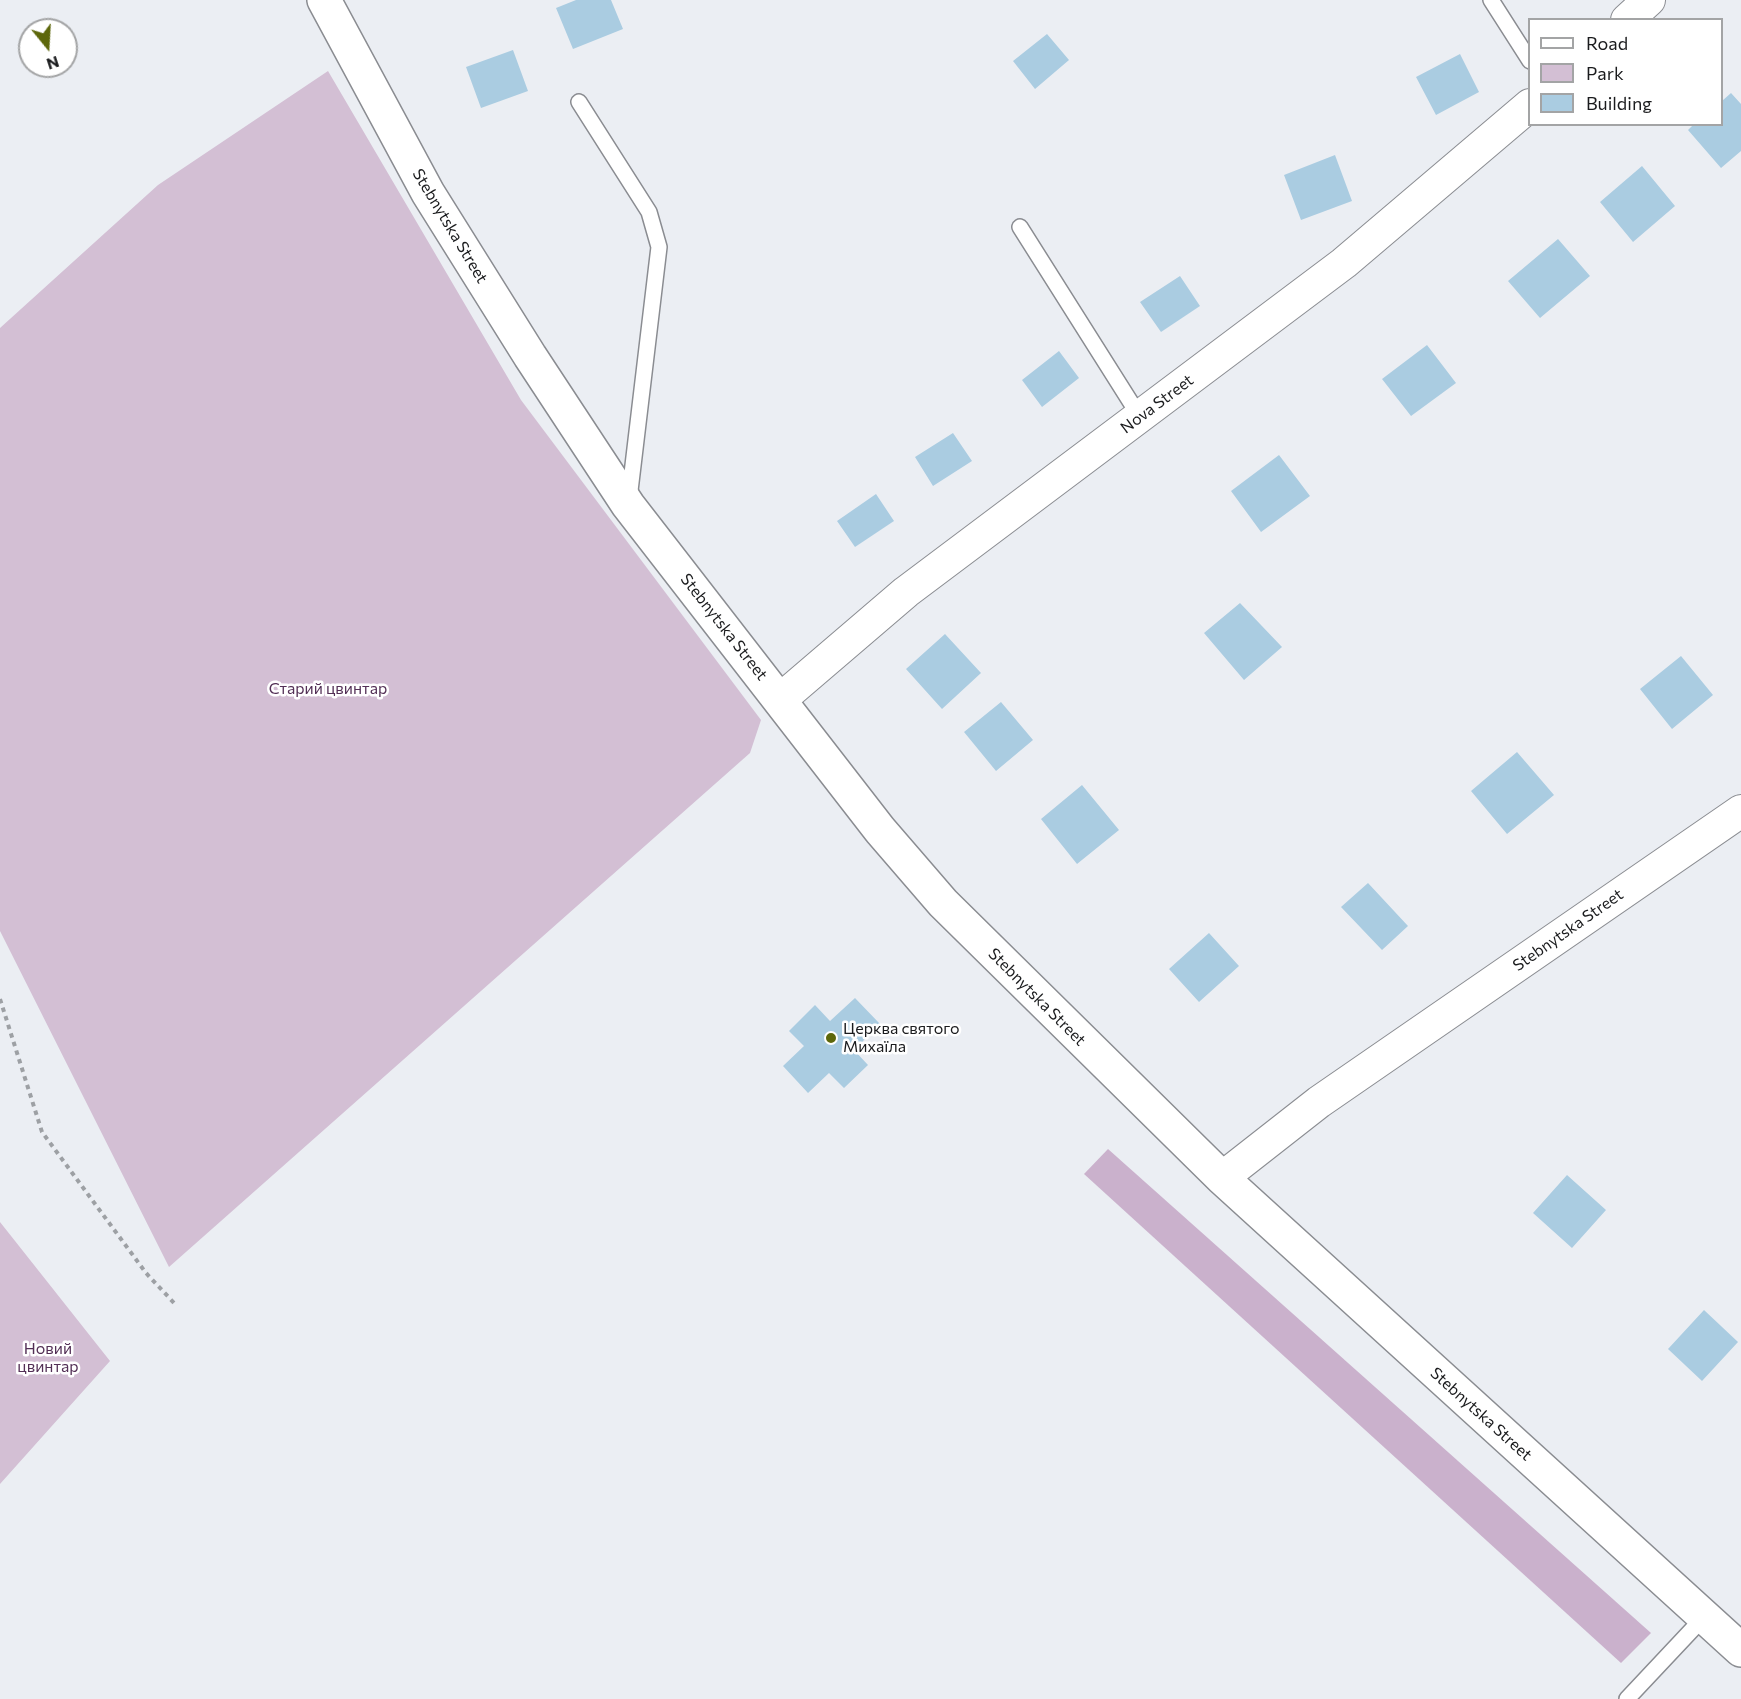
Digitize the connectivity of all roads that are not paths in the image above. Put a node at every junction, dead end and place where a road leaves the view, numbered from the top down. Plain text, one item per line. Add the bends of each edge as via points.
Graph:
1 (324, 0) edge
2 (1491, 0) edge
3 (1649, 0) edge
4 (1629, 18) edge
5 (1528, 58) edge
6 (579, 102) dead end
7 (1528, 107) edge
8 (1020, 226) dead end
9 (1140, 417) junction
10 (628, 505) junction
11 (781, 699) junction
12 (1741, 811) edge
13 (1222, 1178) junction
14 (1704, 1617) junction
15 (1741, 1650) edge
16 (1627, 1699) edge

1 - 10 street, Stebnytska Street via 428,193
2 - 5 lane
3 - 4 street
6 - 10 lane via 649,212 660,247
7 - 9 street, Nova Street via 1344,263
8 - 9 lane
9 - 11 street, Nova Street via 906,592
10 - 11 street, Stebnytska Street
11 - 13 street, Stebnytska Street via 880,830 943,903
12 - 13 street, Stebnytska Street via 1319,1102
13 - 14 street, Stebnytska Street
14 - 15 street, Stebnytska Street
14 - 16 lane

